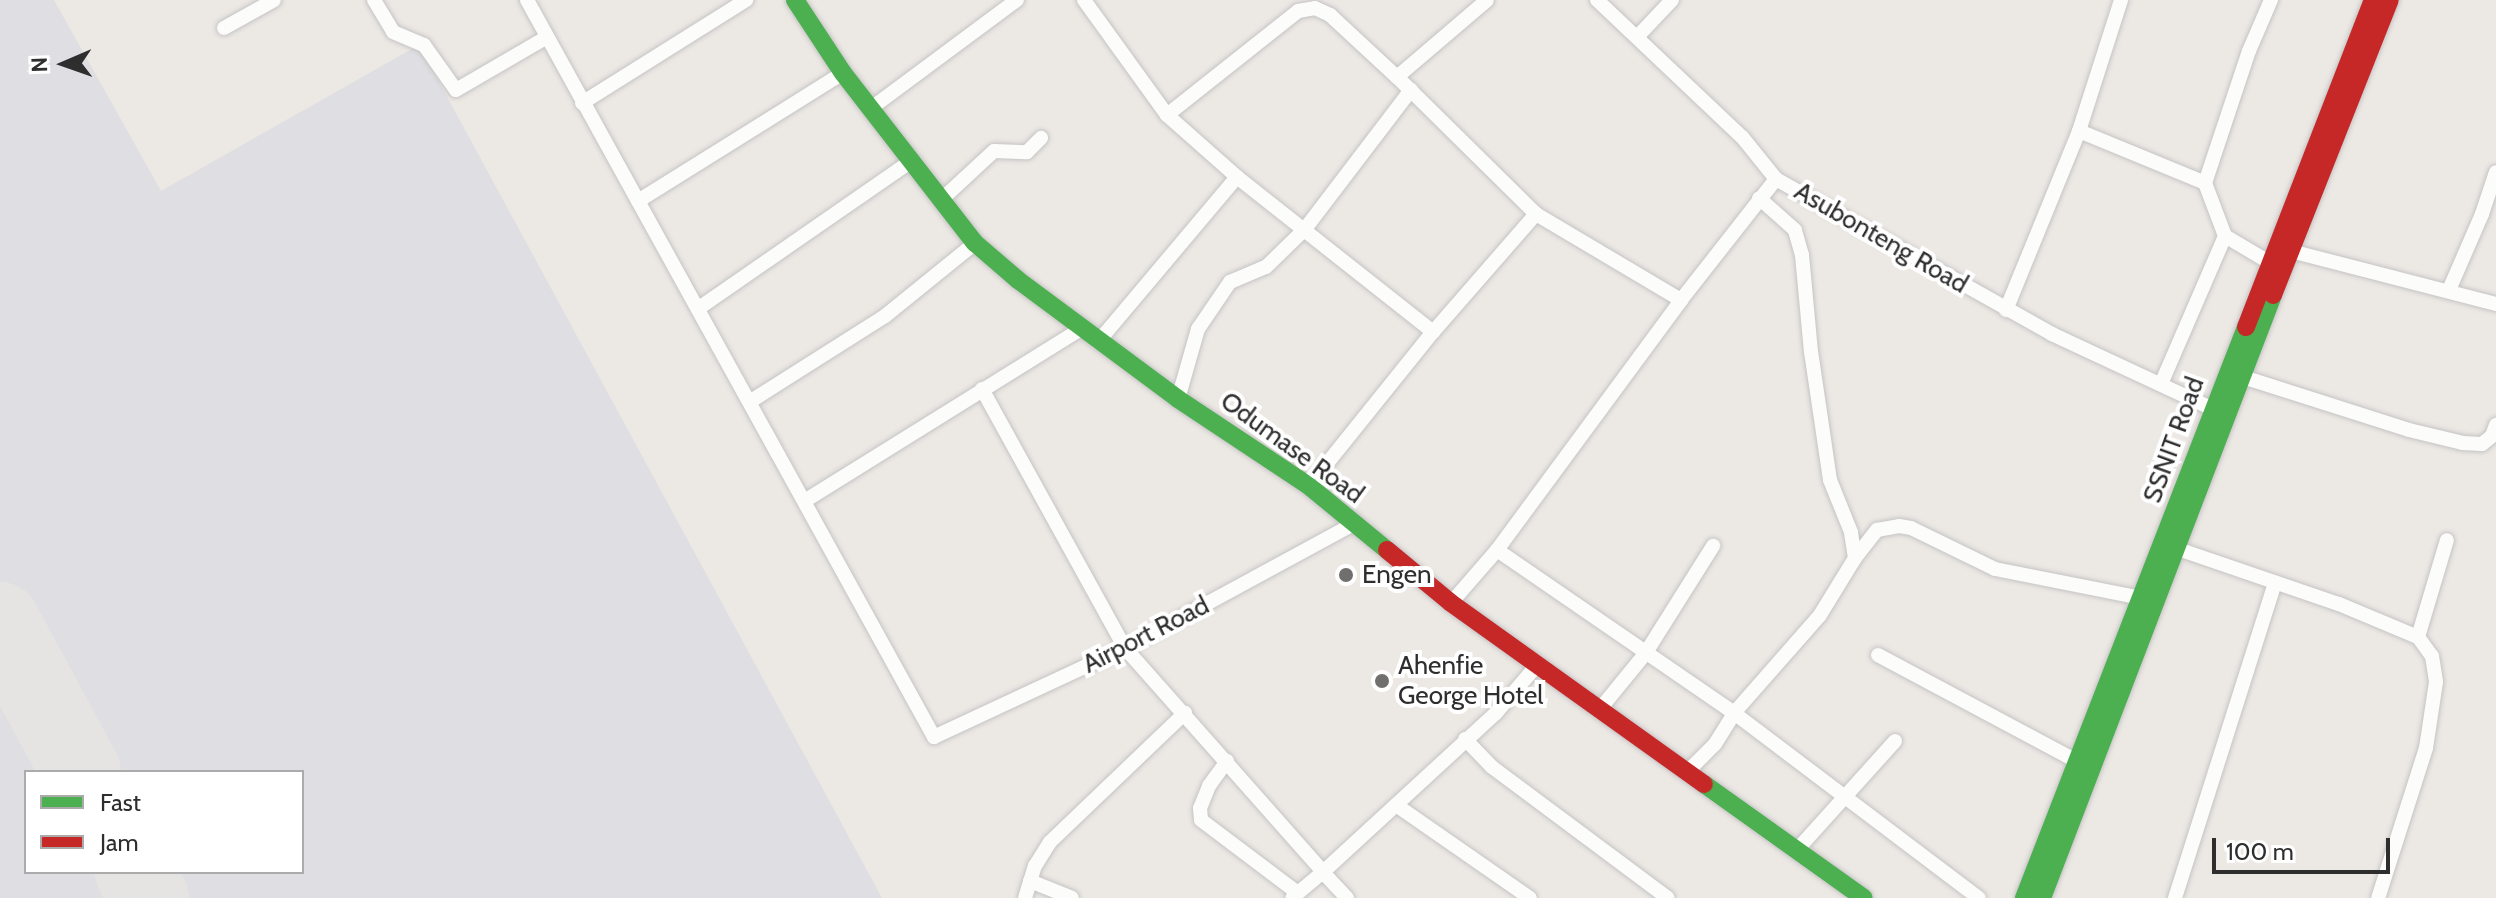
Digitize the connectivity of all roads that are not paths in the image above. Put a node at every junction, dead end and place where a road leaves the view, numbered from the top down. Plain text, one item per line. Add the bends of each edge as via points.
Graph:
1 (274, 0) edge
2 (374, 0) edge
3 (527, 0) edge
4 (746, 0) edge
5 (795, 0) edge
6 (1017, 0) edge
7 (1084, 0) edge
8 (1487, 0) edge
9 (1597, 0) edge
10 (1672, 0) edge
11 (2121, 0) edge
12 (2271, 0) edge
13 (2373, 0) edge
14 (2390, 0) edge
15 (224, 28) dead end
16 (547, 37) junction
17 (1637, 37) junction
18 (843, 73) junction
19 (1397, 77) junction
20 (1411, 90) junction
21 (582, 103) junction
22 (870, 109) junction
23 (1167, 115) junction
24 (2079, 131) junction
25 (1041, 138) dead end
26 (911, 161) junction
27 (2496, 172) edge
28 (1237, 177) junction
29 (1776, 179) junction
30 (2309, 182) junction
31 (2205, 183) junction
32 (1759, 198) junction
33 (941, 200) junction
34 (638, 201) junction
35 (1536, 214) junction
36 (1305, 229) junction
37 (2225, 236) junction
38 (975, 243) junction
39 (2278, 253) junction
40 (2449, 290) junction
41 (1681, 300) junction
42 (2496, 304) edge
43 (699, 308) junction
44 (2006, 310) junction
45 (1081, 329) junction
46 (1433, 332) junction
47 (1098, 342) junction
48 (2243, 377) junction
49 (2161, 384) junction
50 (982, 389) junction
51 (1178, 399) junction
52 (751, 401) junction
53 (2213, 409) junction
54 (2496, 425) edge
55 (1309, 486) junction
56 (806, 500) junction
57 (1353, 524) junction
58 (2447, 540) dead end
59 (1713, 546) dead end
60 (2178, 549) junction
61 (1497, 550) junction
62 (1855, 558) junction
63 (2275, 582) junction
64 (2142, 598) junction
65 (1451, 603) junction
66 (2418, 637) junction
67 (1125, 648) junction
68 (1645, 654) junction
69 (1878, 655) dead end
70 (1538, 664) junction
71 (1600, 709) junction
72 (1185, 713) junction
73 (1734, 713) junction
74 (1465, 739) junction
75 (1895, 741) dead end
76 (1227, 761) junction
77 (2078, 762) junction
78 (1688, 771) junction
79 (1845, 794) junction
80 (1396, 805) junction
81 (1796, 851) junction
82 (1323, 872) junction
83 (1030, 881) junction
84 (1295, 895) edge
85 (1025, 898) edge
86 (1072, 898) edge
87 (1347, 898) edge
88 (1530, 898) edge
89 (1668, 898) edge
90 (1864, 898) edge
91 (1979, 898) edge
92 (2024, 898) edge
93 (2042, 898) edge
94 (2175, 898) edge
95 (2378, 898) edge

1 - 15 street
2 - 16 street via 393,32 424,45 453,90
3 - 16 street
4 - 21 street
5 - 18 street, Odumase Road
6 - 22 street
7 - 23 street
8 - 19 street
9 - 17 street, Asubonteng Road
10 - 17 street
11 - 24 street
12 - 31 street
13 - 30 street, SSNIT Road
14 - 30 street, SSNIT Road
16 - 21 street
17 - 29 street, Asubonteng Road via 1743,138
18 - 22 street, Odumase Road
18 - 34 street
19 - 20 street
19 - 23 street via 1330,15 1315,8 1298,11
20 - 35 street
20 - 36 street
21 - 34 street
22 - 26 street, Odumase Road
23 - 28 street
24 - 31 street
24 - 44 street
25 - 33 street via 1027,152 994,151
26 - 33 street, Odumase Road
26 - 43 street
27 - 40 street
28 - 36 street
28 - 47 street
29 - 32 street
29 - 44 street, Asubonteng Road
30 - 39 street, SSNIT Road
31 - 37 street
32 - 41 street
32 - 62 street via 1795,230 1802,255 1830,480 1851,532
33 - 38 street, Odumase Road
34 - 43 street
35 - 41 street
35 - 46 street
36 - 46 street
36 - 51 street via 1266,267 1230,282 1198,329
37 - 39 street
37 - 49 street
38 - 45 street, Odumase Road
38 - 52 street via 872,324
39 - 40 street
39 - 48 street, SSNIT Road
39 - 53 street, SSNIT Road
40 - 42 street
41 - 61 street
43 - 52 street
44 - 49 street, Asubonteng Road
45 - 47 street, Odumase Road
45 - 50 street
46 - 55 street
47 - 51 street, Odumase Road
48 - 54 street via 2463,443 2482,444
48 - 60 street, SSNIT Road
49 - 53 street, Asubonteng Road
50 - 56 street
50 - 67 street
51 - 55 street, Odumase Road
52 - 56 street
53 - 64 street, SSNIT Road
55 - 57 street, Odumase Road
56 - 67 street, Airport Road via 934,737
57 - 65 street, Odumase Road
57 - 67 street, Airport Road
58 - 66 street
59 - 68 street
60 - 63 street
60 - 93 street, SSNIT Road
61 - 65 street
61 - 68 street
62 - 64 street via 1877,530 1899,526 1995,569
62 - 73 street via 1820,615
63 - 66 street
63 - 94 street
64 - 77 street, SSNIT Road
65 - 70 street, Odumase Road
66 - 95 street via 2432,656 2436,682 2426,748
67 - 72 street
68 - 71 street
68 - 73 street
69 - 77 street
70 - 71 street, Odumase Road
70 - 74 street
71 - 78 street, Odumase Road
72 - 76 street
72 - 83 street via 1050,842
73 - 78 street via 1715,744
73 - 79 street
74 - 80 street
74 - 89 street via 1492,767
75 - 79 street
76 - 82 street
76 - 84 street via 1209,786 1201,820
77 - 92 street, SSNIT Road
78 - 81 street, Odumase Road
79 - 81 street
79 - 91 street
80 - 82 street
80 - 88 street
81 - 90 street, Odumase Road
82 - 84 street
82 - 87 street
83 - 85 street
83 - 86 street

